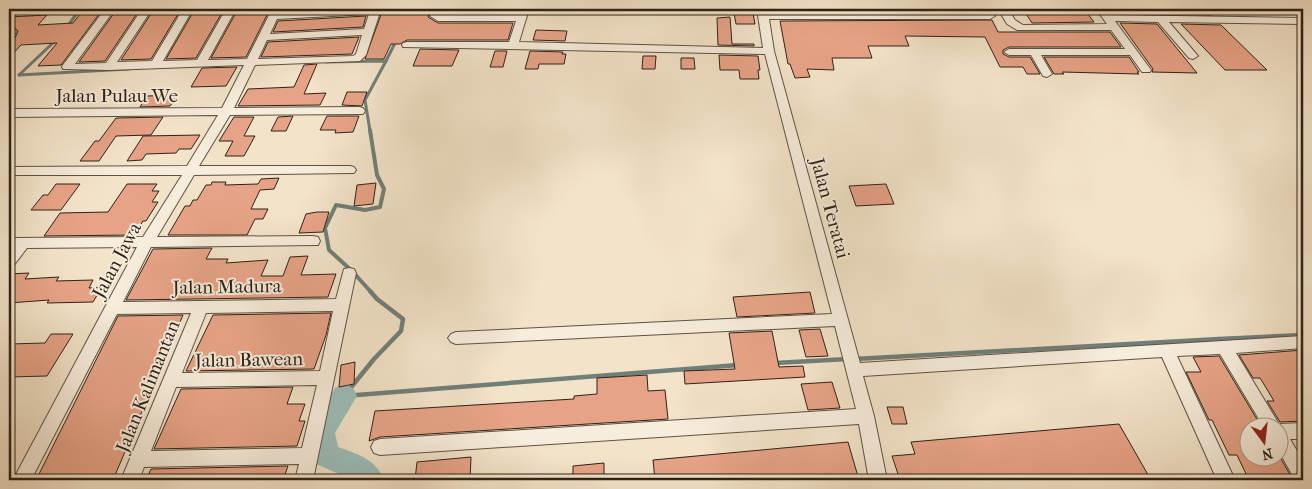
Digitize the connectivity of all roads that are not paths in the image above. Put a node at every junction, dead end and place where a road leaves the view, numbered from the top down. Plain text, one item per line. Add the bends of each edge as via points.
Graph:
1 (36, 9) edge
2 (110, 9) edge
3 (147, 9) edge
4 (188, 9) edge
5 (231, 9) edge
6 (438, 9) edge
7 (1003, 9) edge
8 (1101, 9) edge
9 (376, 10) edge
10 (15, 11) edge
11 (275, 12) edge
12 (762, 12) edge
13 (478, 13) edge
14 (524, 13) edge
15 (990, 16) dead end
16 (1108, 18) junction
17 (1161, 19) junction
18 (1303, 21) edge
19 (1115, 28) junction
20 (368, 32) junction
21 (263, 37) junction
22 (407, 45) dead end
23 (513, 45) junction
24 (769, 51) junction
25 (1009, 52) dead end
26 (1034, 52) junction
27 (1133, 52) junction
28 (1193, 56) dead end
29 (200, 64) junction
30 (250, 64) junction
31 (155, 65) junction
32 (109, 67) junction
33 (1146, 70) dead end
34 (1047, 74) dead end
35 (359, 111) dead end
36 (226, 112) junction
37 (9, 113) edge
38 (191, 169) junction
39 (350, 170) dead end
40 (9, 171) edge
41 (313, 241) dead end
42 (147, 242) junction
43 (9, 243) edge
44 (23, 243) junction
45 (9, 260) edge
46 (349, 273) dead end
47 (342, 305) junction
48 (201, 306) junction
49 (113, 308) junction
50 (840, 320) junction
51 (456, 338) dead end
52 (1303, 342) edge
53 (1224, 346) junction
54 (1167, 351) junction
55 (851, 361) junction
56 (326, 378) junction
57 (171, 380) junction
58 (866, 416) junction
59 (1266, 416) edge
60 (1290, 431) edge
61 (1303, 431) edge
62 (380, 447) dead end
63 (1290, 455) edge
64 (309, 456) junction
65 (139, 459) junction
66 (1303, 477) edge
67 (22, 480) edge
68 (130, 480) edge
69 (304, 480) edge
70 (878, 480) edge
71 (1226, 480) edge

1 - 10 street
2 - 32 street via 66,67
3 - 32 street
4 - 31 street
5 - 29 street
6 - 13 street via 435,16 438,18
7 - 19 street via 1011,22 1020,28
8 - 16 street
9 - 11 street
9 - 20 street
11 - 21 street, Jalan Jawa
12 - 15 street
12 - 24 street, Jalan Teratai
13 - 14 street
14 - 23 street
16 - 17 street
16 - 19 street
17 - 18 street
17 - 28 street
19 - 27 street
20 - 21 street
20 - 30 street via 361,55 356,59
21 - 30 street, Jalan Jawa
22 - 23 street
23 - 24 street
24 - 50 street, Jalan Teratai
25 - 26 street
26 - 27 street
26 - 34 street
27 - 33 street
29 - 30 street
29 - 31 street
30 - 36 street, Jalan Jawa
31 - 32 street
35 - 36 street, Jalan Pulau We
36 - 37 street, Jalan Pulau We
36 - 38 street, Jalan Jawa
38 - 39 street
38 - 40 street
38 - 42 street, Jalan Jawa
41 - 42 street
42 - 44 street
42 - 49 street, Jalan Jawa
43 - 44 street
44 - 45 street
46 - 47 street
47 - 48 street, Jalan Madura
47 - 56 street
48 - 49 street, Jalan Madura
48 - 57 street, Jalan Kalimantan
49 - 67 street, Jalan Jawa
50 - 51 street
50 - 55 street, Jalan Teratai
52 - 53 street
53 - 54 street
53 - 59 street
54 - 55 street
54 - 71 street
55 - 58 street, Jalan Teratai
56 - 57 street, Jalan Bawean
56 - 64 street
57 - 65 street, Jalan Kalimantan
58 - 62 street
58 - 70 street, Jalan Teratai
60 - 61 street
63 - 66 street
64 - 65 street
64 - 69 street
65 - 68 street, Jalan Kalimantan

